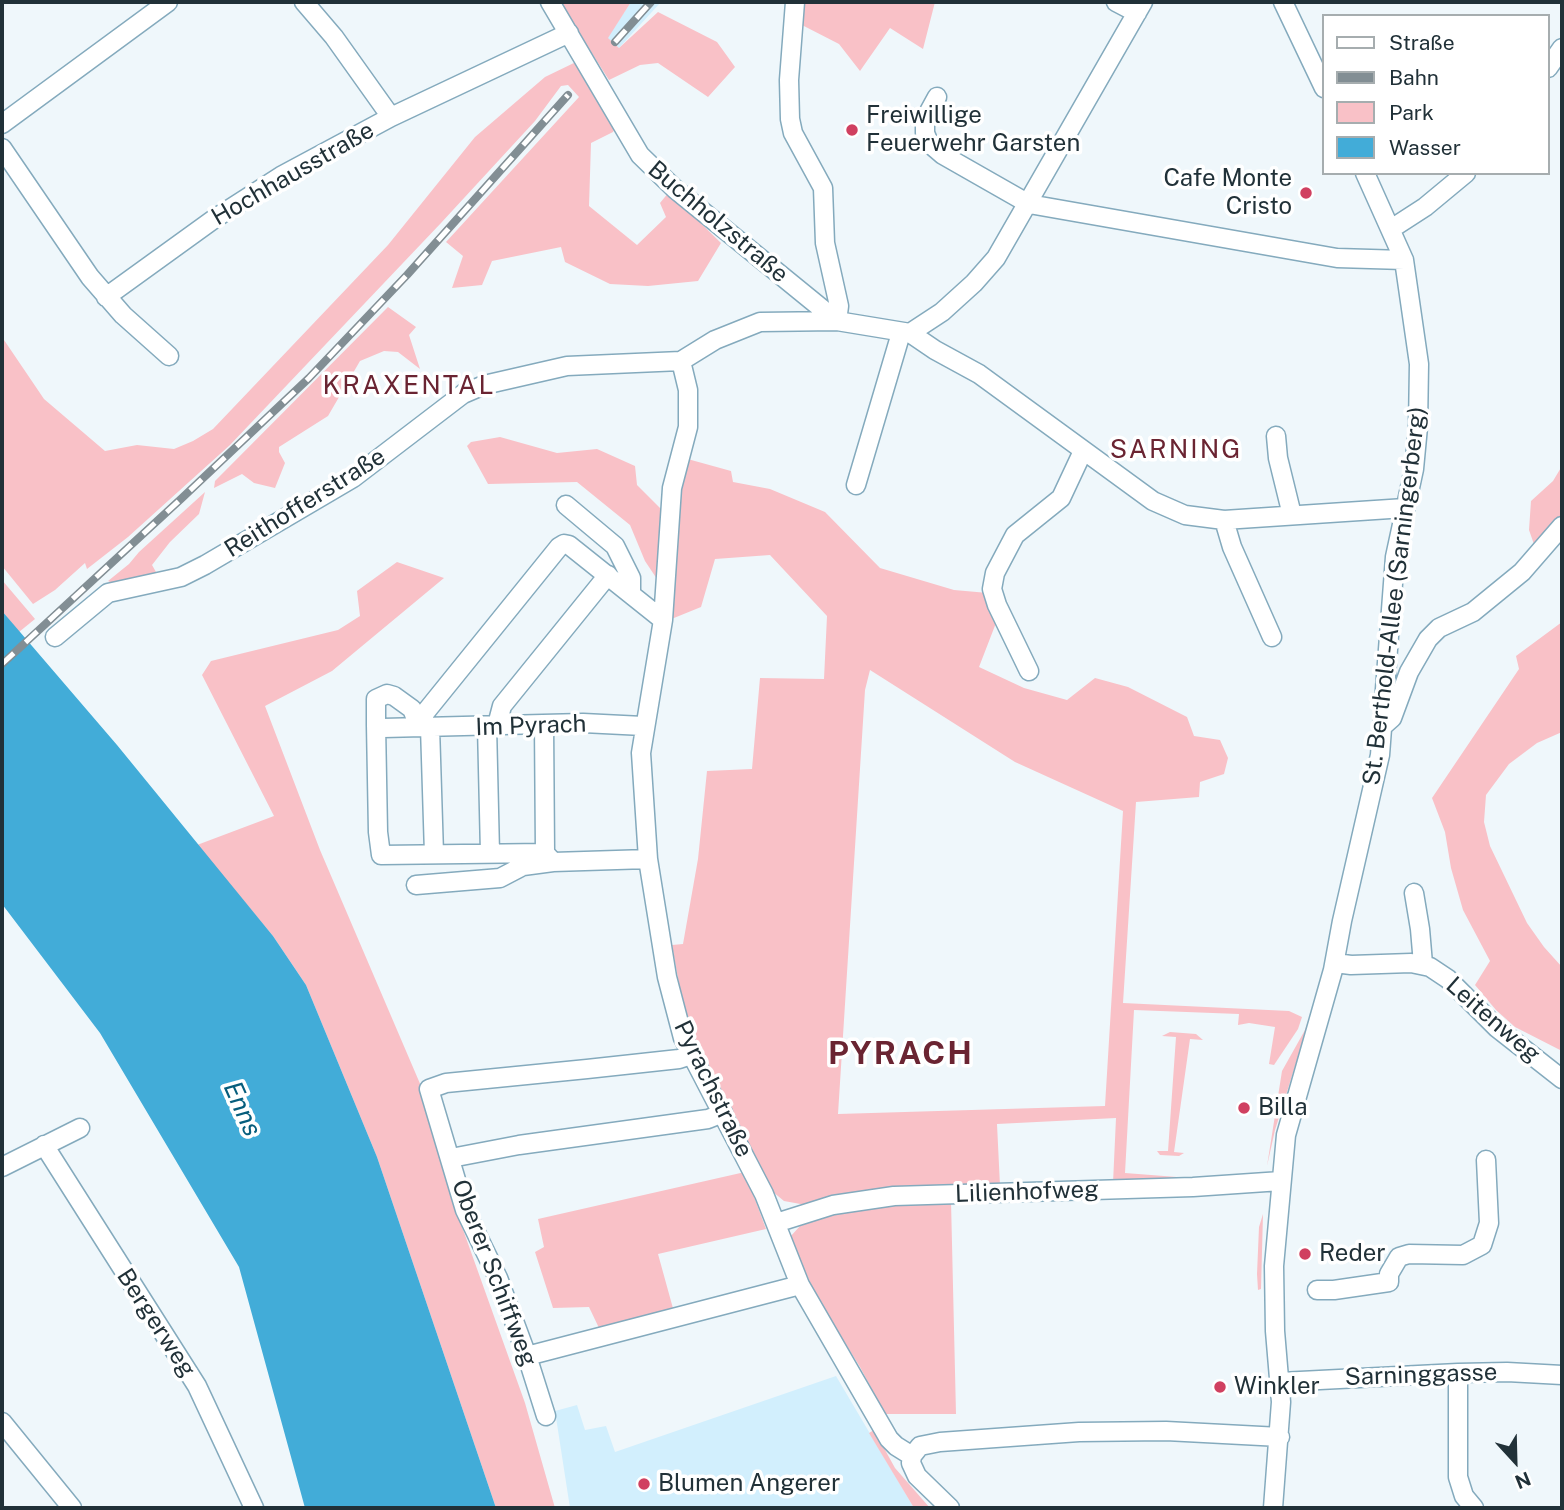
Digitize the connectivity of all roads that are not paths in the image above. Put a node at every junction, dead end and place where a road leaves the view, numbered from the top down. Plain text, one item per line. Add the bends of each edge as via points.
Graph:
1 (168, 2) edge
2 (304, 2) edge
3 (550, 2) edge
4 (795, 2) edge
5 (1116, 2) edge
6 (1283, 2) edge
7 (1140, 8) edge
8 (569, 33) junction
9 (1562, 48) edge
10 (1550, 65) edge
11 (1322, 84) edge
12 (937, 97) dead end
13 (391, 117) junction
14 (2, 124) edge
15 (2, 148) edge
16 (1366, 175) edge
17 (1464, 175) edge
18 (1029, 204) junction
19 (1391, 229) junction
20 (1404, 260) junction
21 (106, 297) junction
22 (837, 321) junction
23 (905, 333) junction
24 (169, 356) dead end
25 (681, 361) junction
26 (1276, 436) dead end
27 (1083, 451) junction
28 (856, 485) dead end
29 (566, 505) dead end
30 (1405, 508) junction
31 (1292, 515) junction
32 (1224, 520) junction
33 (1562, 526) edge
34 (608, 576) junction
35 (631, 594) junction
36 (663, 620) junction
37 (1272, 636) dead end
38 (55, 637) dead end
39 (1029, 671) dead end
40 (544, 724) junction
41 (376, 725) junction
42 (492, 726) junction
43 (643, 726) junction
44 (1383, 726) junction
45 (425, 727) junction
46 (491, 853) junction
47 (434, 854) junction
48 (549, 857) junction
49 (648, 859) junction
50 (416, 885) dead end
51 (1414, 893) dead end
52 (1335, 963) junction
53 (1423, 964) junction
54 (691, 1055) junction
55 (1562, 1079) edge
56 (723, 1114) junction
57 (80, 1128) dead end
58 (44, 1145) junction
59 (451, 1158) junction
60 (1486, 1160) dead end
61 (2, 1167) edge
62 (1281, 1181) junction
63 (776, 1223) junction
64 (800, 1285) junction
65 (1317, 1290) dead end
66 (527, 1356) junction
67 (1458, 1373) junction
68 (1562, 1375) edge
69 (1280, 1382) junction
70 (547, 1416) dead end
71 (2, 1422) edge
72 (1280, 1437) junction
73 (912, 1456) junction
74 (72, 1508) edge
75 (254, 1508) edge
76 (950, 1508) edge
77 (1273, 1508) edge
78 (1474, 1508) edge

1 - 14 street
2 - 13 street
3 - 8 street, Buchholzstraße
4 - 22 street via 791,126 823,188 825,243 839,306
5 - 7 street
6 - 11 street
7 - 18 street
8 - 13 street, Hochhausstraße
8 - 22 street, Buchholzstraße via 640,155
9 - 10 street
12 - 18 street via 925,119 929,143
13 - 21 street, Hochhausstraße via 242,200
15 - 21 street
16 - 19 street, St. Berthold-Allee (Sarningerberg)
17 - 19 street
18 - 20 street via 1337,258
18 - 23 street via 996,258 974,283 942,312
19 - 20 street, St. Berthold-Allee (Sarningerberg)
20 - 30 street, St. Berthold-Allee (Sarningerberg) via 1419,364 1414,469
21 - 24 street
22 - 23 street, Reithofferstraße
22 - 25 street, Reithofferstraße via 760,322 715,340
23 - 27 street, Reithofferstraße via 979,374
23 - 28 street
25 - 36 street, Pyrachstraße via 688,390 688,427 672,488
25 - 38 street, Reithofferstraße via 567,366 463,394 353,478 181,577 108,593
26 - 31 street
27 - 32 street, Reithofferstraße via 1161,505 1185,515
27 - 39 street via 1061,498 1015,536 995,573 992,589 997,605
29 - 35 street via 615,546 631,578
30 - 31 street, Reithofferstraße
30 - 44 street, St. Berthold-Allee (Sarningerberg) via 1395,556
31 - 32 street, Reithofferstraße
32 - 37 street
33 - 44 street via 1522,572 1474,612 1439,628 1428,639 1409,672 1392,719
34 - 35 street
34 - 42 street via 502,706
34 - 45 street via 569,545 559,547 424,714
35 - 36 street
36 - 43 street, Pyrachstraße
40 - 42 street, Im Pyrach
40 - 43 street, Im Pyrach
40 - 48 street
41 - 45 street, Im Pyrach
41 - 45 street via 376,699 387,694 412,709
41 - 47 street via 381,855
42 - 45 street, Im Pyrach
42 - 46 street
43 - 49 street, Pyrachstraße via 641,772
44 - 52 street, St. Berthold-Allee (Sarningerberg)
45 - 47 street
46 - 47 street
46 - 48 street
48 - 49 street
48 - 50 street via 500,878
49 - 54 street, Pyrachstraße via 674,1009
51 - 53 street, Leitenweg
52 - 53 street, Leitenweg
52 - 62 street, St. Berthold-Allee (Sarningerberg) via 1286,1135
53 - 55 street, Leitenweg via 1448,979 1497,1028
54 - 56 street, Pyrachstraße
54 - 59 street, Oberer Schiffweg via 446,1083 429,1089
56 - 59 street
56 - 63 street, Pyrachstraße
57 - 58 street
58 - 61 street
58 - 75 street, Bergerweg via 197,1387
59 - 66 street, Oberer Schiffweg via 465,1210 498,1278
60 - 65 street via 1489,1223 1482,1245 1463,1255 1399,1256 1389,1282
62 - 63 street, Lilienhofweg via 894,1196 841,1203
62 - 69 street, St. Berthold-Allee (Sarningerberg) via 1274,1266
63 - 64 street, Pyrachstraße
64 - 66 street
64 - 73 street, Pyrachstraße via 889,1439
66 - 70 street, Oberer Schiffweg
67 - 68 street, Sarninggasse
67 - 69 street, Sarninggasse
67 - 78 street via 1458,1477
69 - 72 street, St. Berthold-Allee (Sarningerberg)
71 - 74 street
72 - 73 street via 1079,1432 940,1441 920,1446
72 - 77 street, St. Berthold-Allee (Sarningerberg)
73 - 76 street, Pyrachstraße via 917,1476

